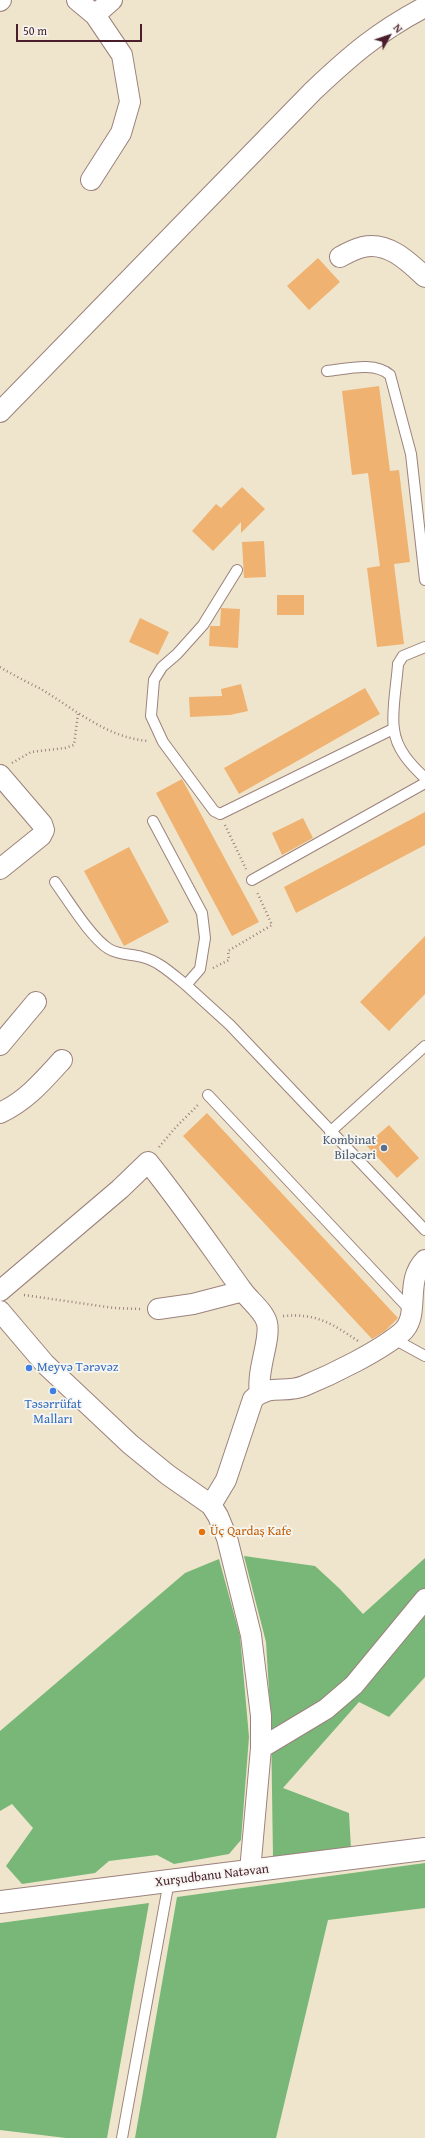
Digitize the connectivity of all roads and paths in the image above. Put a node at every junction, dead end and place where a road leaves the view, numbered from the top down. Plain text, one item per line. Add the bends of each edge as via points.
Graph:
1 (77, 0) edge
2 (112, 0) edge
3 (425, 7) edge
4 (95, 15) junction
5 (91, 180) dead end
6 (340, 257) dead end
7 (425, 277) edge
8 (327, 371) dead end
9 (0, 412) edge
10 (238, 570) dead end
11 (425, 580) edge
12 (425, 647) edge
13 (0, 667) edge
14 (78, 714) junction
15 (394, 730) junction
16 (163, 742) junction
17 (3, 771) edge
18 (425, 778) edge
19 (425, 783) edge
20 (153, 822) dead end
21 (0, 869) edge
22 (252, 880) dead end
23 (55, 882) dead end
24 (245, 942) dead end
25 (200, 968) junction
26 (186, 985) junction
27 (36, 1002) dead end
28 (0, 1045) edge
29 (425, 1046) edge
30 (62, 1060) dead end
31 (208, 1096) joint
32 (0, 1113) edge
33 (330, 1132) junction
34 (164, 1141) dead end
35 (425, 1230) edge
36 (425, 1260) edge
37 (0, 1291) edge
38 (243, 1291) junction
39 (21, 1295) dead end
40 (158, 1310) joint
41 (0, 1311) edge
42 (412, 1312) junction
43 (265, 1318) junction
44 (394, 1339) junction
45 (373, 1351) junction
46 (425, 1356) edge
47 (260, 1393) junction
48 (211, 1506) junction
49 (425, 1599) edge
50 (261, 1748) junction
51 (425, 1849) edge
52 (250, 1871) junction
53 (169, 1881) junction
54 (0, 1902) edge
55 (122, 2138) edge

1 - 4 street
2 - 4 street
3 - 9 street via 394,23 354,53 319,85
4 - 5 street via 122,55 130,102 121,133
6 - 7 street via 364,246 383,247 404,258
8 - 11 lane via 376,367 390,375 411,454
10 - 16 lane via 203,626 162,667 154,680 151,716
12 - 15 lane via 403,656 398,664
13 - 14 path
14 - 16 path via 114,732 142,740
14 - 17 path via 74,745 31,752
15 - 16 lane via 220,814 208,804
15 - 18 lane via 402,752
17 - 21 street via 44,830 41,836
19 - 22 lane
20 - 25 lane via 202,913 205,938
23 - 26 lane via 97,938 109,949 154,961
24 - 25 path via 228,951 229,960 209,970
25 - 26 lane
26 - 33 lane via 230,1025
27 - 28 street
29 - 33 lane
30 - 32 street via 32,1093
31 - 34 path
31 - 42 lane
33 - 35 lane
36 - 42 street via 414,1276
37 - 38 street via 120,1190 148,1162 177,1198
38 - 40 street
38 - 43 street
39 - 40 path via 114,1308
41 - 48 street via 36,1354 130,1444
42 - 44 street via 410,1321
43 - 45 path via 308,1315 343,1331
43 - 47 street via 267,1330
44 - 45 street
44 - 46 lane
45 - 47 street via 304,1386 292,1390 269,1389
47 - 48 street via 253,1399 226,1480
48 - 50 street via 227,1538 251,1635 261,1716
49 - 50 street via 354,1684 326,1709
50 - 52 street
51 - 52 main road, Xurşudbanu Natəvan
52 - 53 main road, Xurşudbanu Natəvan
53 - 54 main road, Xurşudbanu Natəvan
53 - 55 lane

